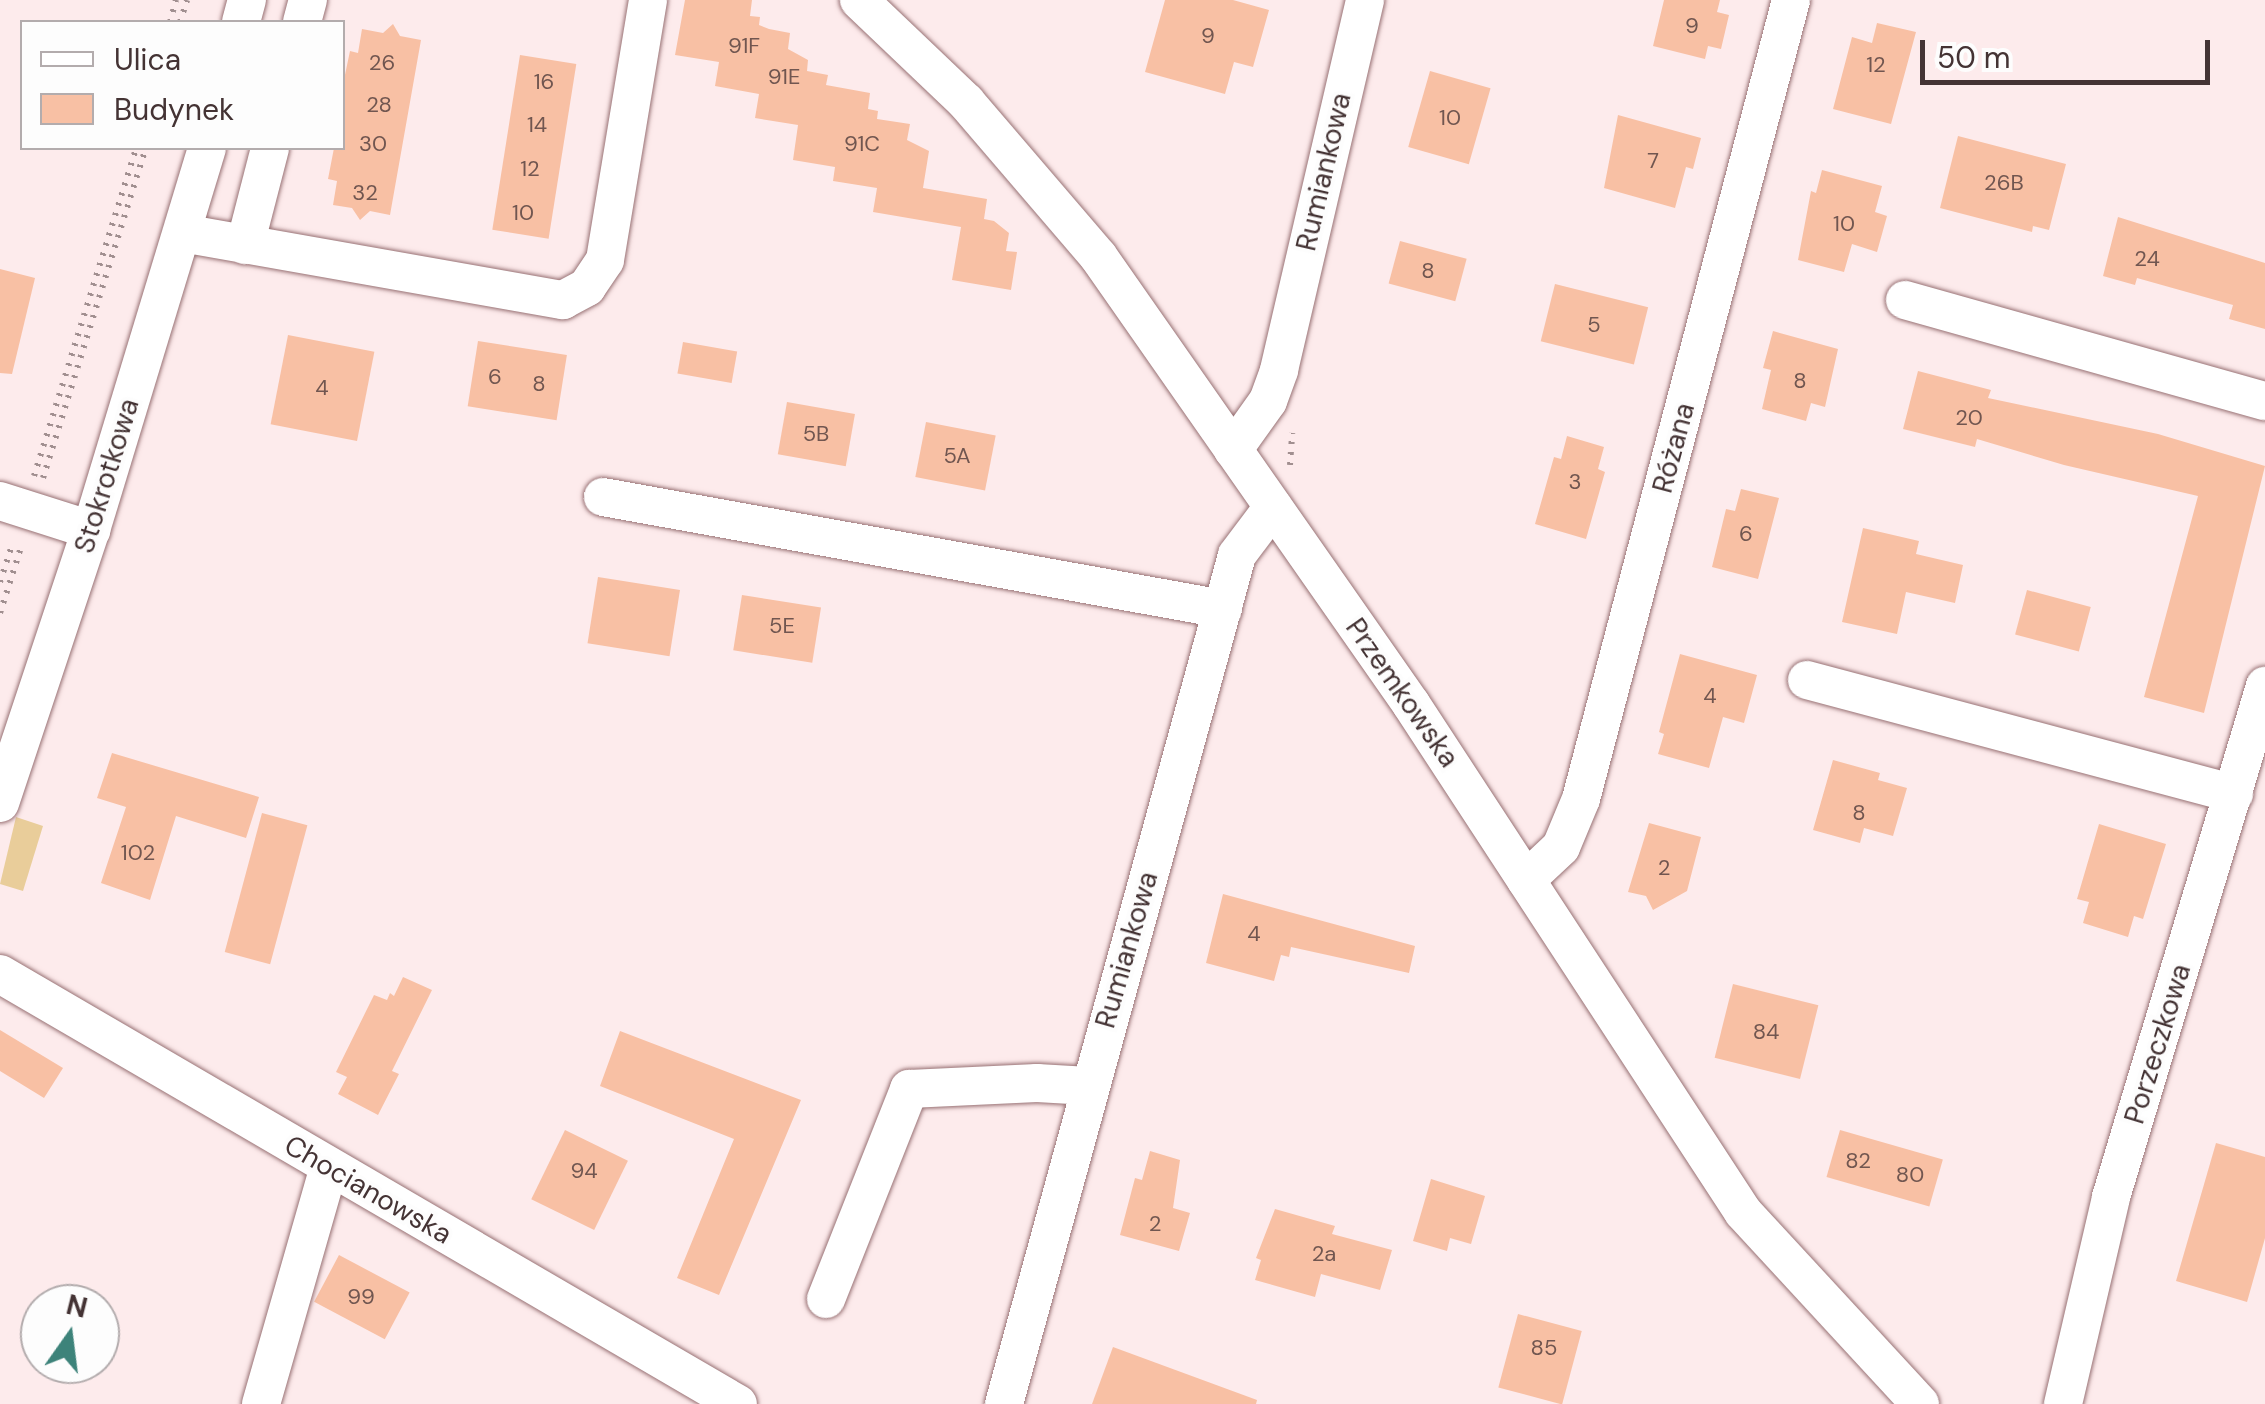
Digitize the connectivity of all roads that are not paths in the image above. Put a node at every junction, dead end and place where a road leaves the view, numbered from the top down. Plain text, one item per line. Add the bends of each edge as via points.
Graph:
1 (648, 0) edge
2 (859, 0) edge
3 (1365, 0) edge
4 (1791, 0) edge
5 (205, 150) edge
6 (269, 150) edge
7 (182, 234) junction
8 (245, 244) junction
9 (1905, 300) dead end
10 (2265, 401) edge
11 (1233, 450) junction
12 (603, 497) dead end
13 (19, 507) edge
14 (1273, 507) junction
15 (91, 530) junction
16 (1223, 609) junction
17 (1807, 680) dead end
18 (2265, 686) edge
19 (2234, 794) junction
20 (0, 803) edge
21 (1526, 880) junction
22 (0, 974) edge
23 (1089, 1086) junction
24 (329, 1168) junction
25 (826, 1299) dead end
26 (1883, 1388) edge
27 (261, 1404) edge
28 (738, 1404) edge
29 (1004, 1404) edge
30 (1920, 1404) edge
31 (2064, 1404) edge

1 - 8 street via 604,260 588,287 562,300
2 - 11 street, Przemkowska via 966,102 1098,256
3 - 11 street, Rumiankowa via 1278,370 1268,401
4 - 21 street, Różana via 1582,799 1561,847
5 - 7 street, Stokrotkowa
6 - 8 street
7 - 8 street
7 - 15 street, Stokrotkowa
9 - 10 street
11 - 14 street, Przemkowska
12 - 16 street
13 - 15 street
14 - 16 street, Rumiankowa via 1244,541
14 - 21 street, Przemkowska
15 - 20 street, Stokrotkowa
16 - 23 street, Rumiankowa
17 - 19 street
18 - 19 street, Porzeczkowa
19 - 31 street, Porzeczkowa via 2111,1197
21 - 26 street, Przemkowska via 1744,1212
22 - 24 street, Chocianowska
23 - 25 street via 909,1089
23 - 29 street, Rumiankowa
24 - 27 street
24 - 28 street, Chocianowska
26 - 30 street, Przemkowska

